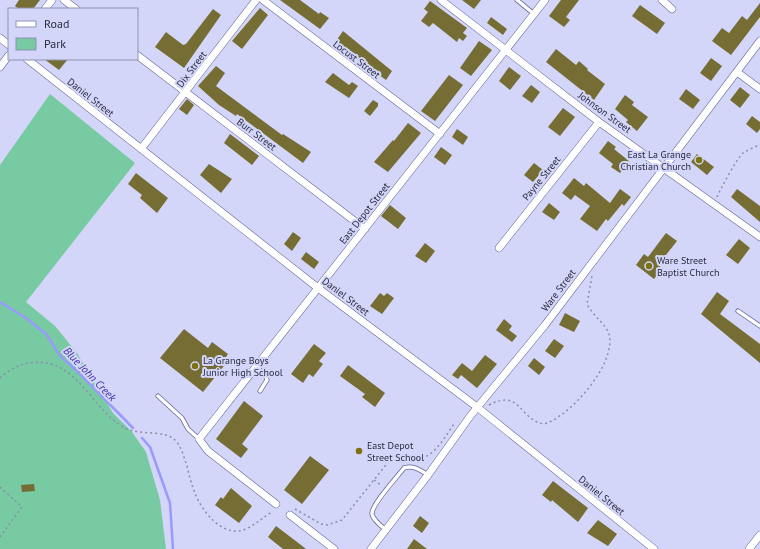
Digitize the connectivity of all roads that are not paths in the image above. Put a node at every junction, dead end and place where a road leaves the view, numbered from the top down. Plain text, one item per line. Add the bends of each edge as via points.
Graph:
1 (52, 0) edge
2 (64, 0) edge
3 (256, 0) edge
4 (263, 0) edge
5 (440, 0) edge
6 (517, 0) edge
7 (545, 0) edge
8 (662, 0) edge
9 (46, 8) edge
10 (75, 8) edge
11 (672, 9) dead end
12 (534, 14) junction
13 (0, 38) edge
14 (760, 41) edge
15 (8, 44) edge
16 (506, 50) junction
17 (8, 56) edge
18 (138, 56) edge
19 (27, 60) edge
20 (0, 67) edge
21 (737, 72) junction
22 (760, 89) edge
23 (186, 93) junction
24 (599, 122) junction
25 (440, 134) junction
26 (141, 148) junction
27 (664, 167) junction
28 (365, 229) junction
29 (760, 237) edge
30 (499, 248) dead end
31 (318, 288) junction
32 (738, 311) dead end
33 (760, 326) edge
34 (256, 367) junction
35 (260, 391) dead end
36 (158, 396) dead end
37 (477, 407) junction
38 (199, 439) junction
39 (428, 475) junction
40 (276, 506) road end
41 (290, 511) road end
42 (386, 530) junction
43 (760, 535) edge
44 (334, 549) edge
45 (371, 549) edge
46 (654, 549) edge
47 (749, 549) edge

1 - 9 street
2 - 10 street
3 - 23 street, Dix Street
4 - 25 street, Locust Street
5 - 16 street, Johnson Street
6 - 12 lane
7 - 12 street, East Depot Street
8 - 11 street
12 - 16 street, East Depot Street
13 - 15 street
14 - 21 street, Ware Street
16 - 24 street, Johnson Street
16 - 25 street, East Depot Street
17 - 20 street
18 - 23 street, Burr Street
19 - 26 street, Daniel Street
21 - 22 street
21 - 27 street, Ware Street
23 - 26 street, Dix Street
23 - 28 street, Burr Street
24 - 27 street, Johnson Street
24 - 30 street, Payne Street
25 - 28 street, East Depot Street
26 - 31 street, Daniel Street
27 - 29 street, Johnson Street
27 - 37 street, Ware Street
28 - 31 street, East Depot Street
31 - 34 street, East Depot Street
31 - 37 street, Daniel Street
32 - 33 lane
34 - 35 lane via 265,374 267,380
34 - 38 street, East Depot Street
36 - 38 lane via 182,418 188,430
37 - 39 street, Ware Street
37 - 46 street, Daniel Street
38 - 40 street via 208,451
39 - 42 street, Ware Street
39 - 42 lane via 418,468 404,468 373,508 375,520
41 - 44 street
42 - 45 street, Ware Street
43 - 47 street

